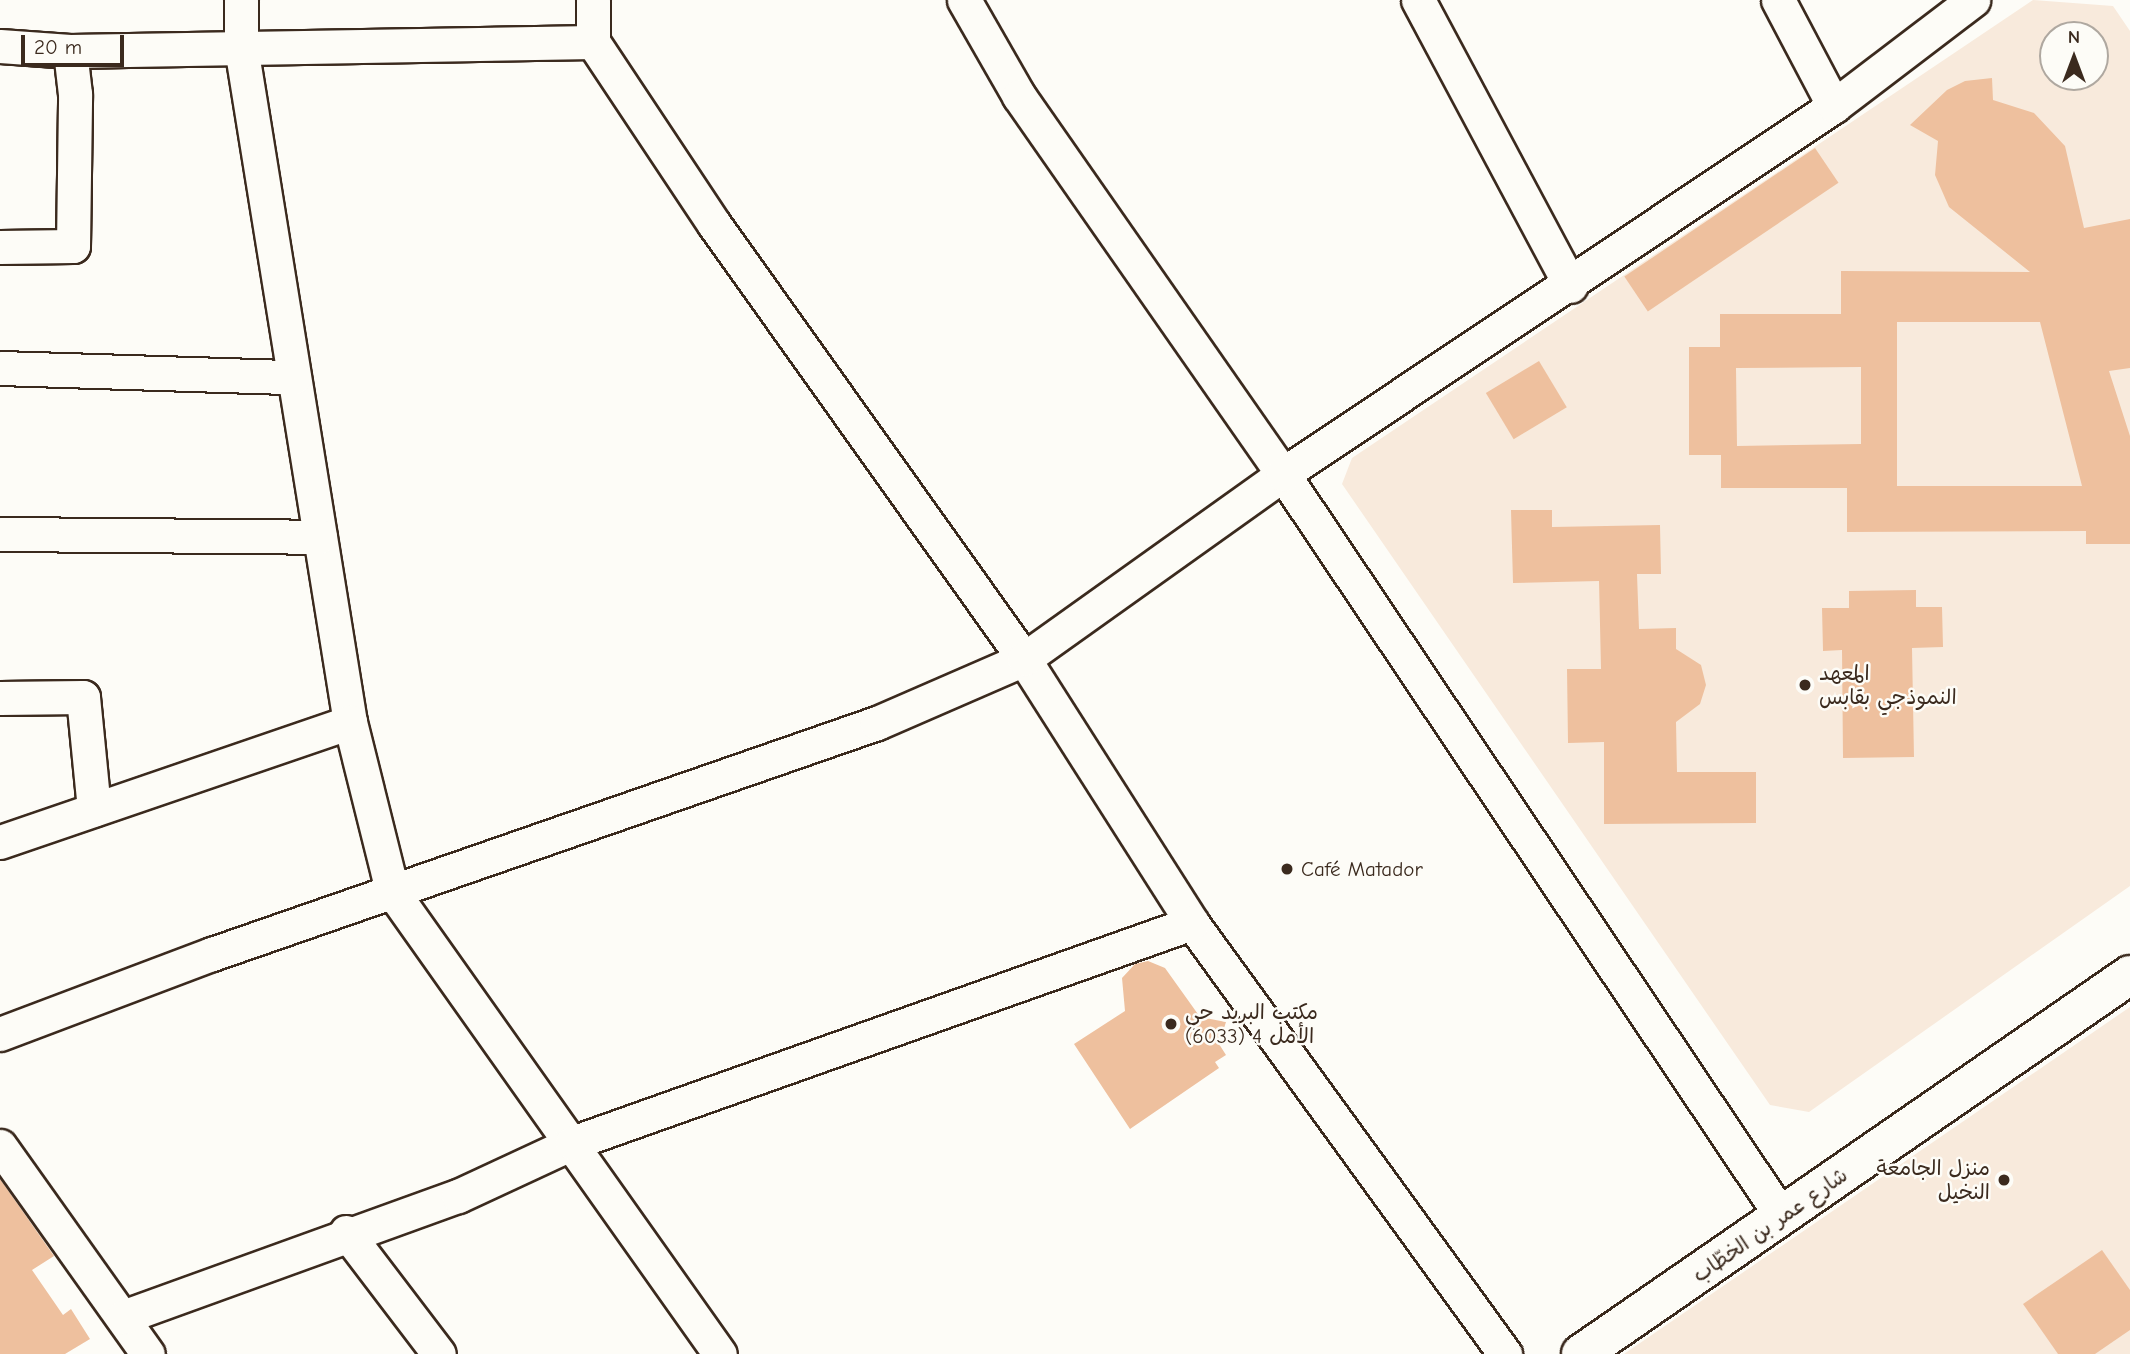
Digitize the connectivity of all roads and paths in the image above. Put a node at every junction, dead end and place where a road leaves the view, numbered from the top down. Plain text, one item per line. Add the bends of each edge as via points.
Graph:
1 (241, 0) edge
2 (593, 0) edge
3 (964, 0) edge
4 (1418, 0) edge
5 (1778, 0) edge
6 (1973, 0) edge
7 (593, 42) junction
8 (0, 46) edge
9 (241, 47) junction
10 (70, 51) junction
11 (1834, 106) junction
12 (0, 247) edge
13 (1571, 286) junction
14 (0, 368) edge
15 (294, 377) junction
16 (1283, 474) junction
17 (0, 534) edge
18 (320, 537) junction
19 (1024, 659) junction
20 (0, 698) edge
21 (349, 722) junction
22 (94, 810) junction
23 (0, 842) edge
24 (392, 891) junction
25 (1192, 923) junction
26 (2130, 975) edge
27 (0, 1034) edge
28 (572, 1143) junction
29 (0, 1146) edge
30 (1782, 1217) junction
31 (346, 1232) junction
32 (123, 1317) junction
33 (148, 1354) edge
34 (439, 1354) edge
35 (720, 1354) edge
36 (1505, 1354) edge
37 (1581, 1354) edge

1 - 9 street
2 - 7 street
3 - 16 street via 1019,96
4 - 13 street
5 - 11 street
6 - 11 street
7 - 9 street
7 - 19 street via 714,224
8 - 10 street
9 - 10 street
9 - 15 street
10 - 12 street via 75,94 73,246
11 - 13 street
13 - 16 street
14 - 15 street
15 - 18 street
16 - 19 street
16 - 30 street
17 - 18 street
18 - 21 street
19 - 24 street via 877,723
19 - 25 street
20 - 22 street via 83,698
21 - 22 street
21 - 24 street
22 - 23 street
24 - 27 street
24 - 28 street
25 - 28 street
25 - 36 street
26 - 30 street, شارع عمر بن الخطّاب
28 - 31 street via 458,1196
28 - 35 street
29 - 32 street
30 - 37 street, شارع عمر بن الخطّاب
31 - 32 street
31 - 34 street
32 - 33 street

